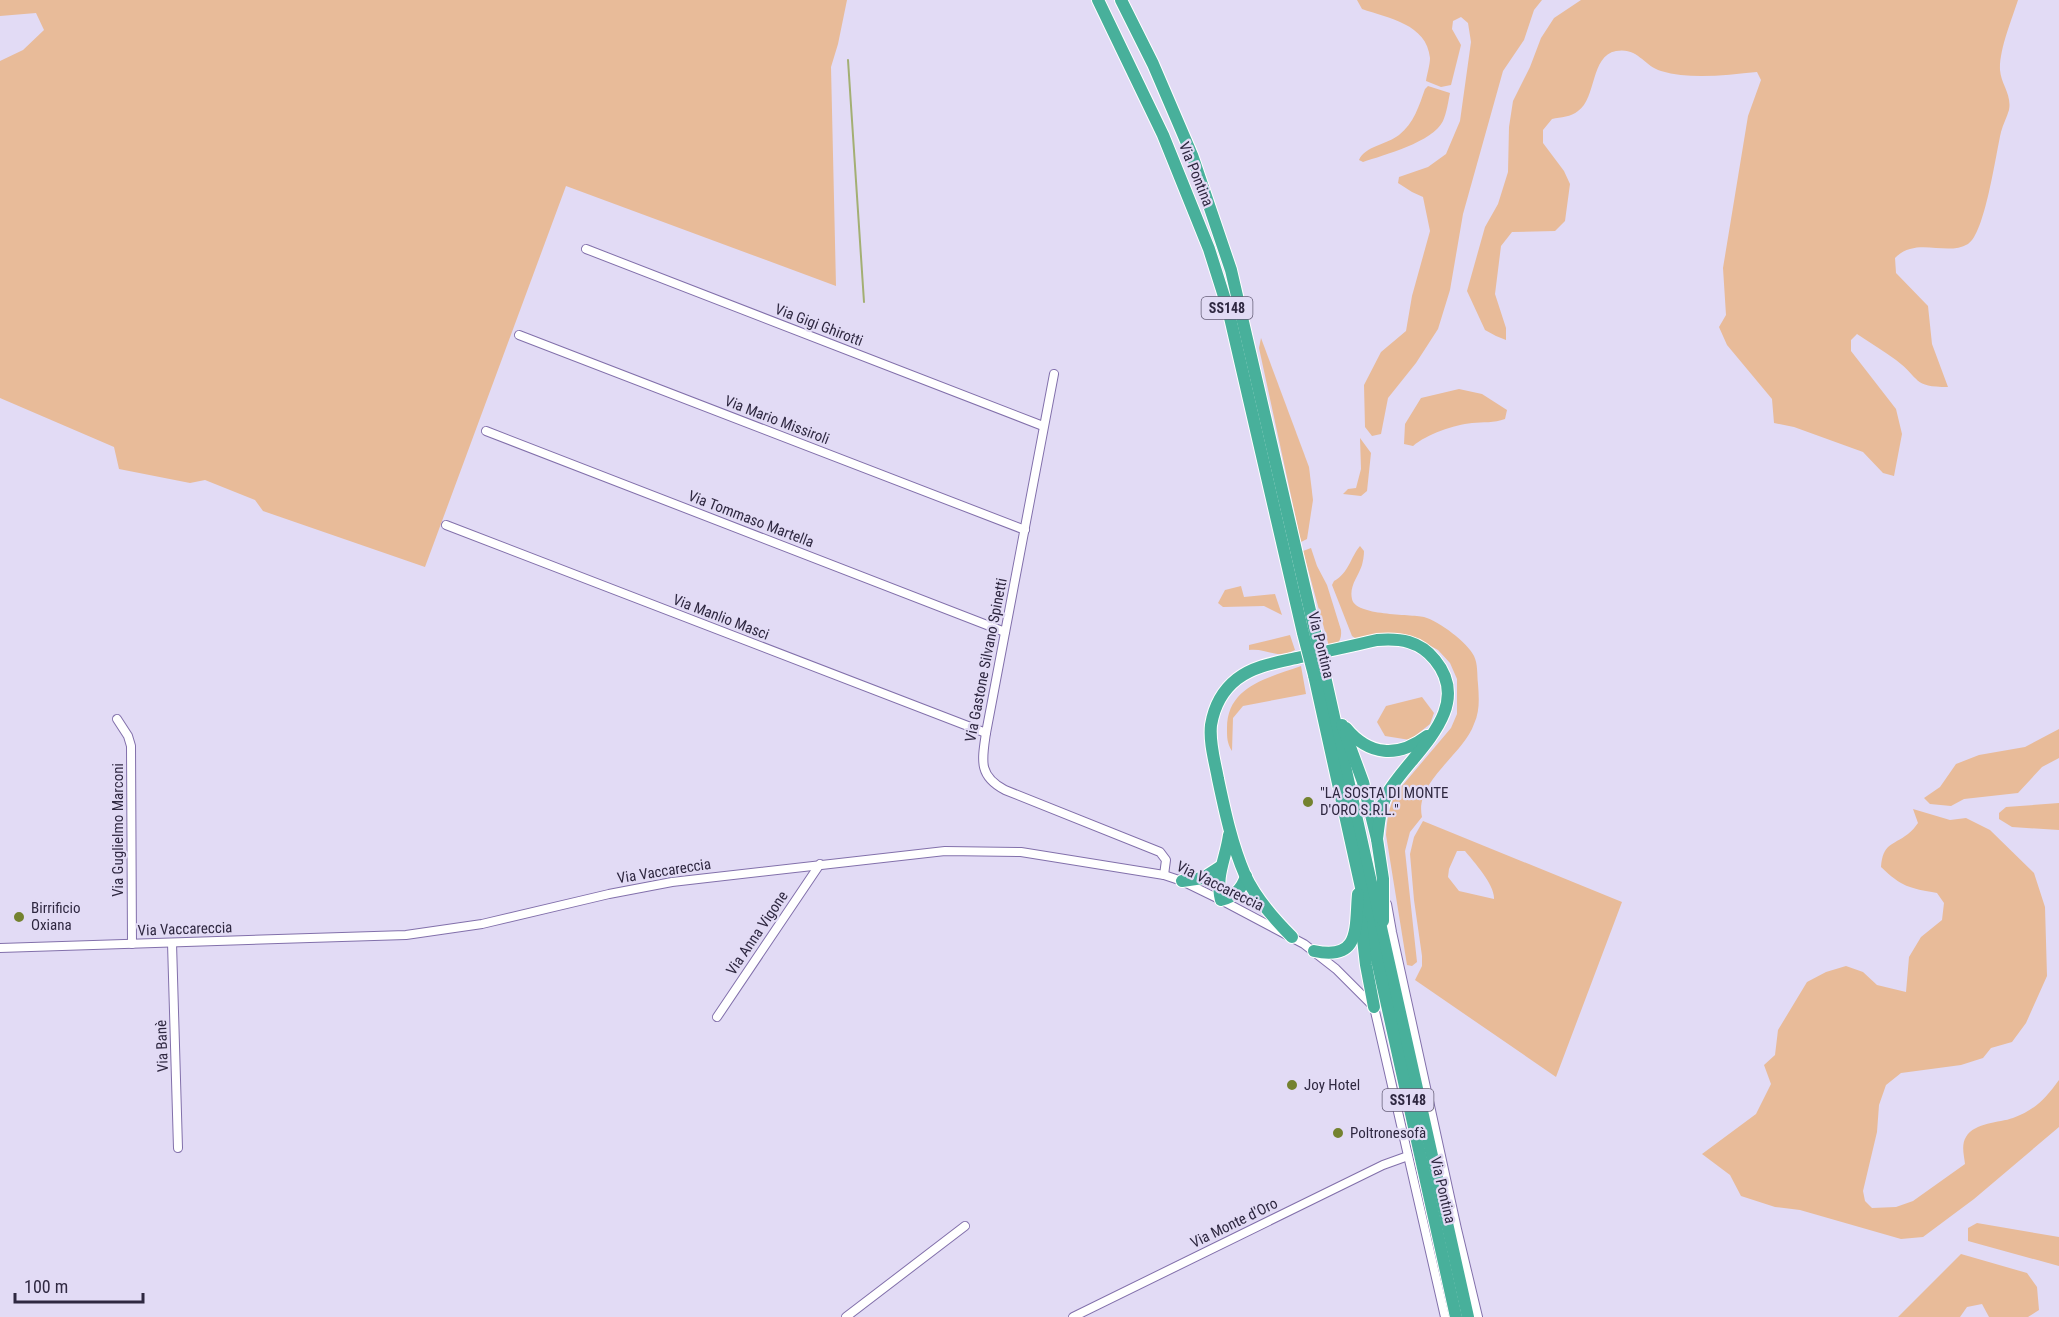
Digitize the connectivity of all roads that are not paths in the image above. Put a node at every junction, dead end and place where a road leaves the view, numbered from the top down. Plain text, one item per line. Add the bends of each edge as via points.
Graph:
1 (1098, 0) edge
2 (1121, 0) edge
3 (586, 249) dead end
4 (519, 335) dead end
5 (1053, 374) dead end
6 (1043, 426) junction
7 (486, 431) dead end
8 (446, 525) dead end
9 (1025, 530) junction
10 (1005, 632) junction
11 (1310, 633) junction
12 (1319, 673) junction
13 (117, 719) dead end
14 (1340, 721) junction
15 (1436, 730) junction
16 (986, 734) junction
17 (1229, 831) junction
18 (1377, 839) junction
19 (819, 864) junction
20 (1220, 867) junction
21 (1164, 875) junction
22 (1245, 876) junction
23 (1383, 879) junction
24 (1182, 881) junction
25 (1359, 884) junction
26 (1221, 900) junction
27 (1292, 937) junction
28 (172, 943) junction
29 (132, 944) junction
30 (1383, 944) junction
31 (0, 948) edge
32 (1314, 951) junction
33 (1374, 1007) junction
34 (717, 1017) dead end
35 (178, 1148) dead end
36 (1408, 1156) junction
37 (965, 1226) dead end
38 (846, 1317) edge
39 (1073, 1317) edge
40 (1444, 1317) edge
41 (1456, 1317) edge
42 (1467, 1317) edge
43 (1478, 1317) edge

1 - 11 highway, Via Pontina / SS148 via 1163,135 1209,249 1228,309
2 - 11 highway, Via Pontina / SS148 via 1192,155 1231,270
3 - 6 street, Via Gigi Ghirotti
4 - 9 street, Via Mario Missiroli
5 - 6 street, Via Gastone Silvano Spinetti
6 - 9 street, Via Gastone Silvano Spinetti
7 - 10 street, Via Tommaso Martella
8 - 16 street, Via Manlio Masci
9 - 10 street, Via Gastone Silvano Spinetti
10 - 16 street, Via Gastone Silvano Spinetti
11 - 12 highway, Via Pontina / SS148, bridge
12 - 14 highway
12 - 25 highway, Via Pontina / SS148
12 - 30 highway, Via Pontina / SS148
13 - 29 street, Via Guglielmo Marconi via 131,746
14 - 15 highway via 1362,743 1388,752 1407,749
14 - 18 highway via 1363,782
15 - 17 highway via 1446,699 1444,676 1429,654 1407,641 1377,640 1268,664 1249,672 1224,693 1211,725
15 - 18 highway via 1386,796
16 - 21 street, Via Gastone Silvano Spinetti via 982,764 994,783 1159,851 1166,860
17 - 20 highway
17 - 22 highway
18 - 23 highway
19 - 21 street, Via Vaccareccia via 926,852 989,850
19 - 28 street, Via Vaccareccia via 646,886 418,934
19 - 34 street, Via Anna Vigone
20 - 24 highway via 1203,878
20 - 26 highway
21 - 24 street, Via Vaccareccia
22 - 26 highway via 1237,892
22 - 27 highway via 1265,907
23 - 30 highway
23 - 43 street, Via Pontina
24 - 26 street, Via Vaccareccia
25 - 32 highway via 1350,945 1338,953
25 - 33 highway via 1363,946
25 - 41 highway, Via Pontina / SS148
26 - 27 street, Via Vaccareccia
27 - 32 street, Via Vaccareccia
28 - 29 street, Via Vaccareccia
28 - 35 street, Via Banè
29 - 31 street, Via Vaccareccia
30 - 42 highway, Via Pontina / SS148
32 - 33 street, Via Vaccareccia
33 - 36 street, Via Pontina
36 - 39 street, Via Monte d'Oro
36 - 40 street, Via Pontina
37 - 38 street

